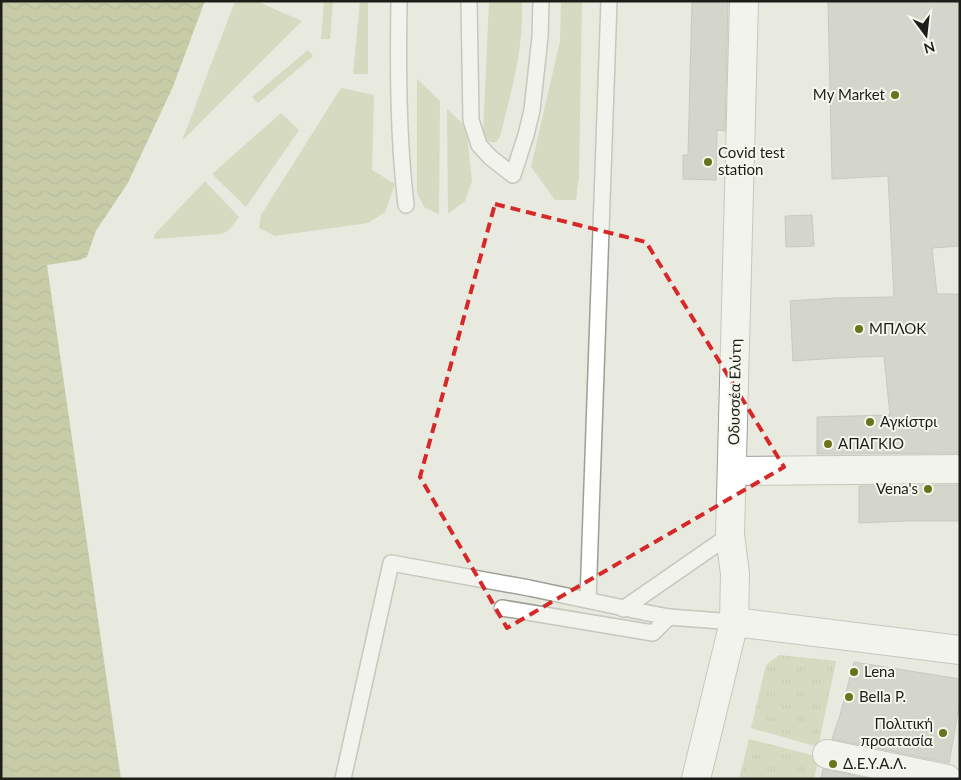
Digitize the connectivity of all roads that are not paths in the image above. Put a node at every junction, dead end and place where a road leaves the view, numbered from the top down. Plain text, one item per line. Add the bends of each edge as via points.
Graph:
1 (399, 1) edge
2 (469, 1) edge
3 (540, 1) edge
4 (608, 1) edge
5 (744, 1) edge
6 (406, 205) dead end
7 (960, 469) edge
8 (733, 471) junction
9 (730, 535) junction
10 (529, 588) junction
11 (588, 600) junction
12 (623, 609) junction
13 (669, 617) junction
14 (734, 622) junction
15 (960, 650) edge
16 (826, 754) dead end
17 (343, 779) edge
18 (696, 779) edge
19 (947, 779) edge

1 - 6 lane via 402,174
2 - 3 lane via 471,120 479,145 513,175 532,110 540,37
4 - 11 lane
5 - 8 street, Οδυσσέα Ελύτη
7 - 8 street
8 - 9 street, Οδυσσέα Ελύτη
9 - 12 lane
9 - 14 street, Οδυσσέα Ελύτη via 735,574
10 - 11 lane
10 - 13 lane via 502,608 654,634
10 - 17 lane via 391,563
11 - 12 lane
12 - 13 lane
13 - 14 lane
14 - 15 street
14 - 18 street, Οδυσσέα Ελύτη
16 - 19 street

